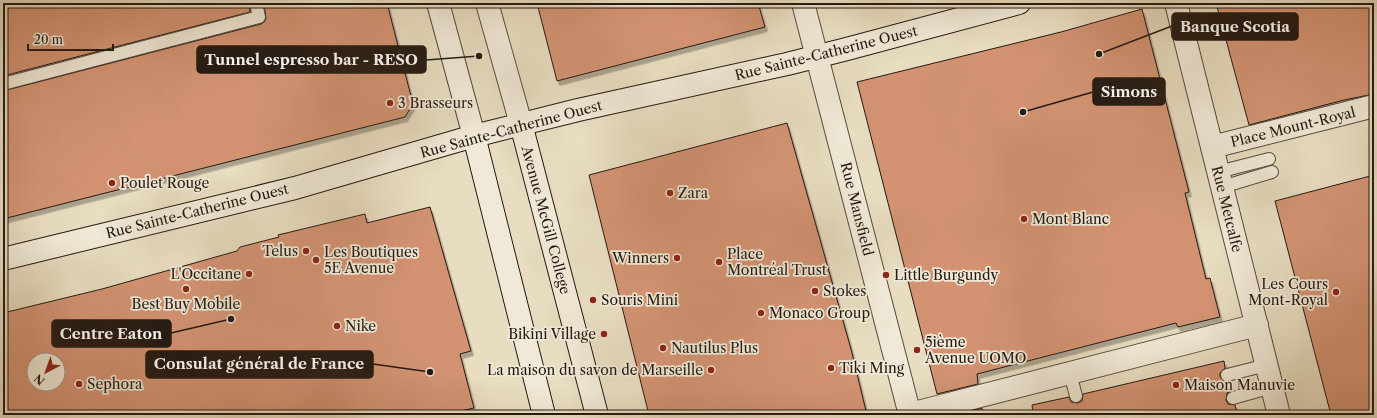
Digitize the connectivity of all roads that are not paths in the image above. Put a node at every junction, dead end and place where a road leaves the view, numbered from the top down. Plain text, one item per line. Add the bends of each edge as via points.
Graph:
1 (256, 3) edge
2 (438, 3) edge
3 (487, 3) edge
4 (803, 3) edge
5 (1020, 3) edge
6 (1176, 3) edge
7 (818, 56) junction
8 (3, 84) edge
9 (1374, 106) edge
10 (521, 124) junction
11 (474, 136) junction
12 (1212, 148) junction
13 (1269, 159) dead end
14 (1272, 172) dead end
15 (1220, 180) junction
16 (3, 259) edge
17 (1256, 325) junction
18 (1267, 365) junction
19 (1070, 373) junction
20 (1228, 375) dead end
21 (1272, 387) junction
22 (1076, 396) dead end
23 (1233, 398) dead end
24 (910, 414) edge
25 (544, 415) edge
26 (597, 415) edge
27 (1279, 415) edge

1 - 8 lane via 259,17
2 - 11 street
3 - 10 street, Avenue McGill College
4 - 7 street, Rue Mansfield
5 - 7 street, Rue Sainte-Catherine Ouest
6 - 12 street, Rue Metcalfe
7 - 10 street, Rue Sainte-Catherine Ouest
7 - 24 street, Rue Mansfield
9 - 12 street, Place Mount-Royal
10 - 11 street, Rue Sainte-Catherine Ouest
10 - 26 street, Avenue McGill College
11 - 16 street, Rue Sainte-Catherine Ouest via 295,188
11 - 25 street
12 - 15 street, Rue Metcalfe
13 - 15 lane
14 - 15 lane
15 - 17 street, Rue Metcalfe
17 - 18 street, Rue Metcalfe
17 - 19 street
18 - 20 lane
18 - 21 street, Rue Metcalfe
19 - 22 lane
19 - 24 street
21 - 23 lane
21 - 27 street, Rue Metcalfe

